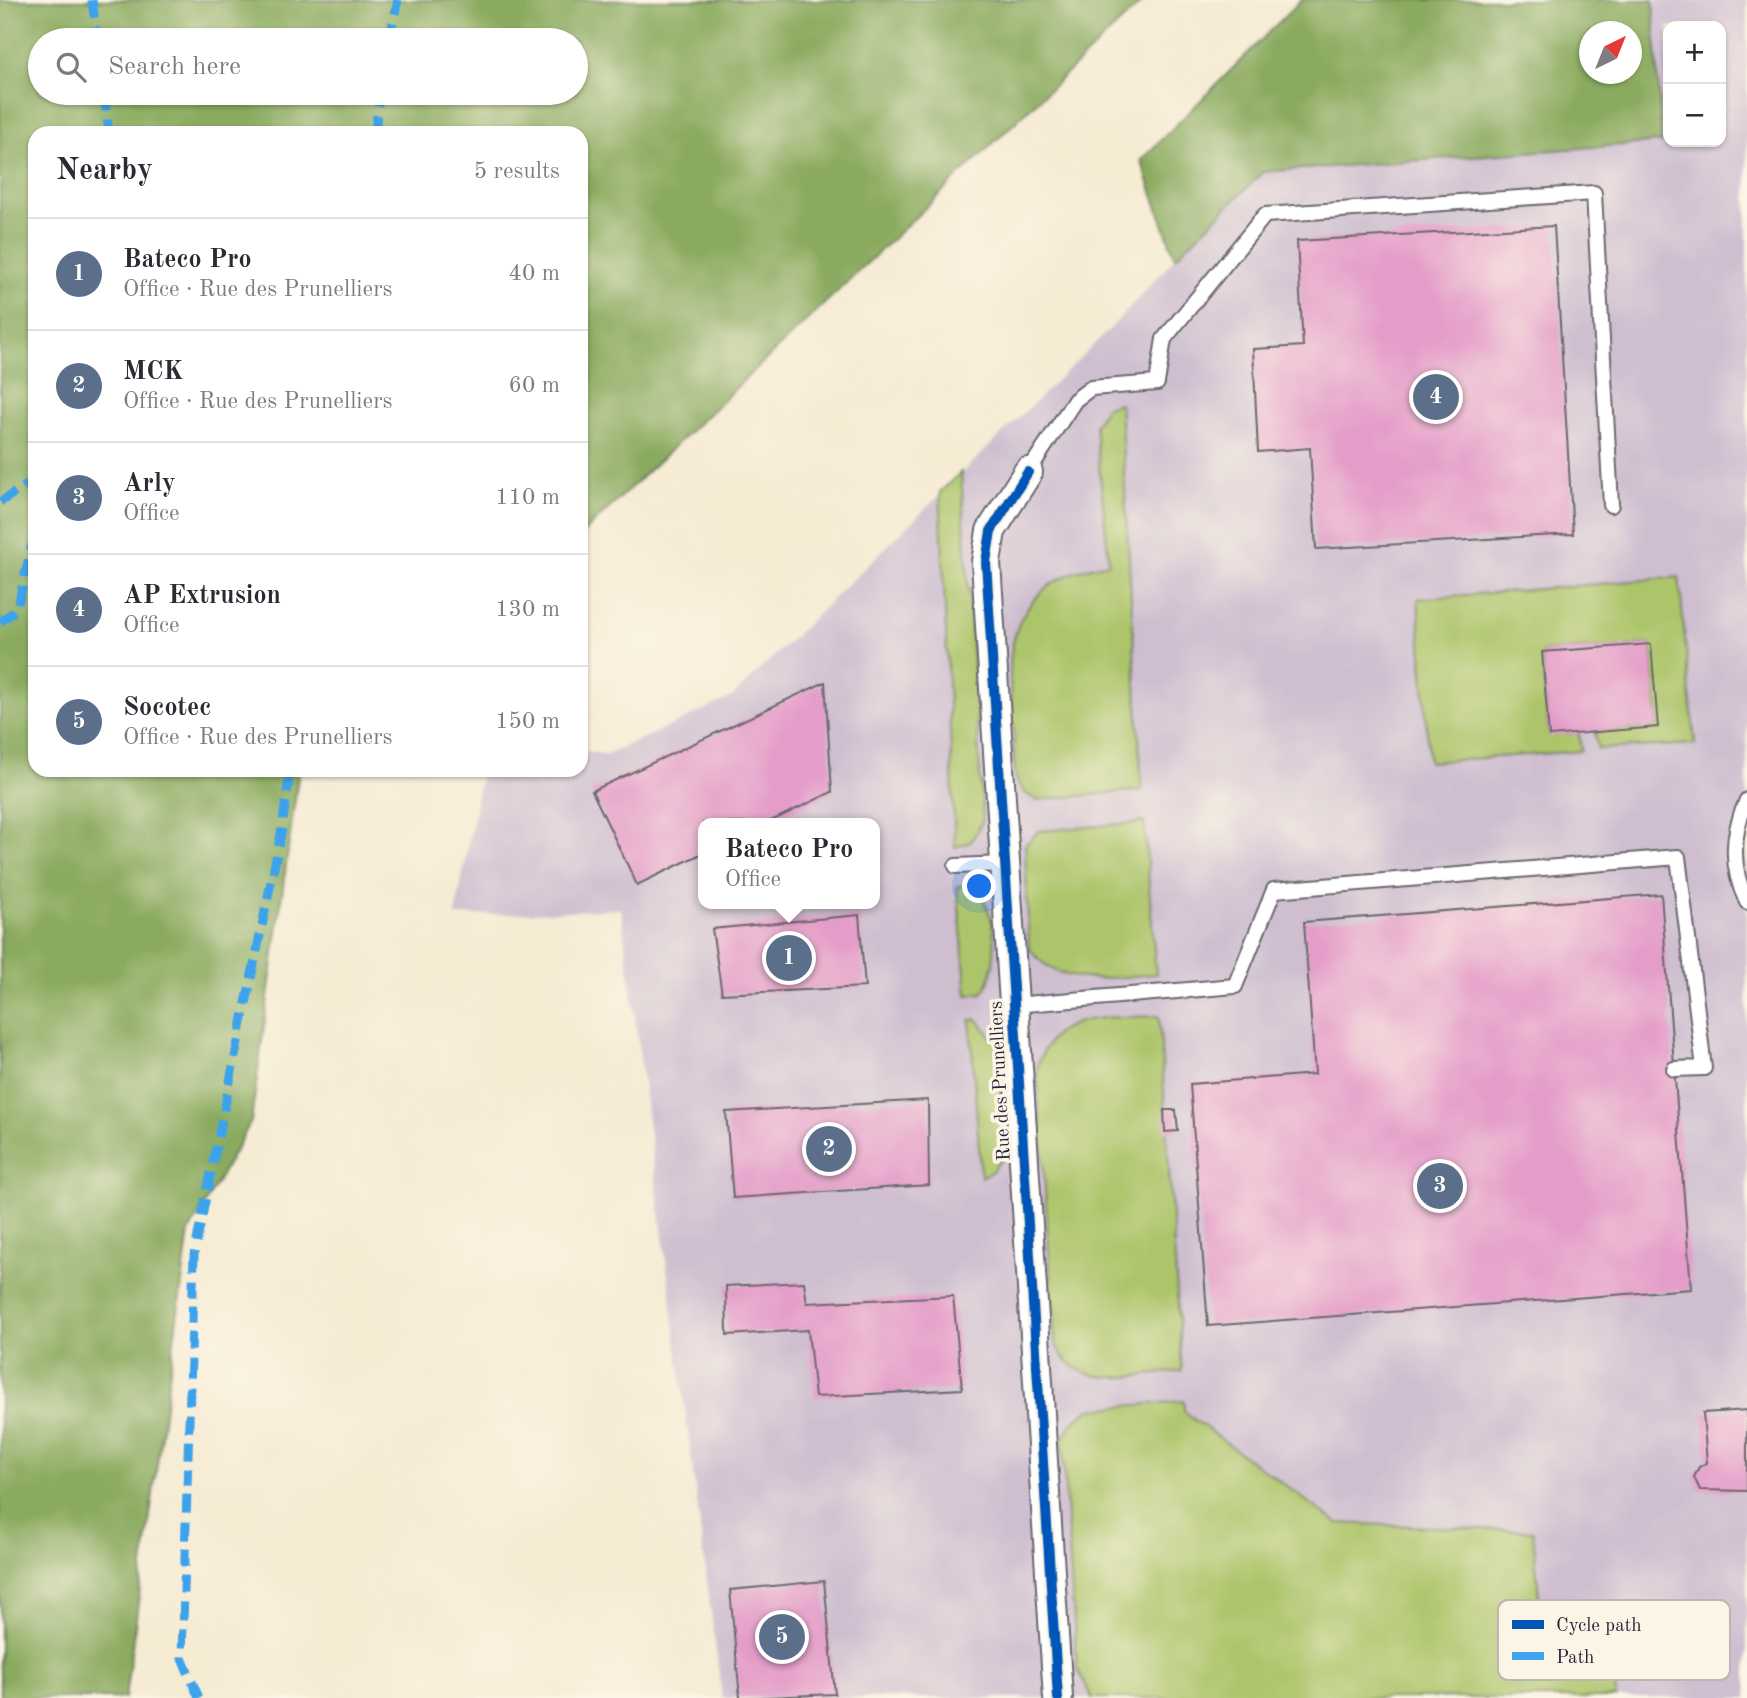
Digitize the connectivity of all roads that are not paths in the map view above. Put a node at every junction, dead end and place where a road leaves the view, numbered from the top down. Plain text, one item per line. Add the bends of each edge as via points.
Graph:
1 (1028, 472) joint
2 (1611, 505) dead end
3 (1747, 800) edge
4 (1004, 864) junction
5 (956, 866) dead end
6 (1747, 902) edge
7 (1014, 1004) junction
8 (1674, 1069) dead end
9 (1058, 1698) edge

1 - 2 lane via 1075,400 1091,388 1157,383 1164,339 1265,215 1594,192
1 - 4 street, Rue des Prunelliers via 999,516 986,547
3 - 6 lane via 1735,832 1734,850
4 - 5 lane
4 - 7 street, Rue des Prunelliers
7 - 8 lane via 1235,986 1274,890 1678,857 1704,1068
7 - 9 street, Rue des Prunelliers

